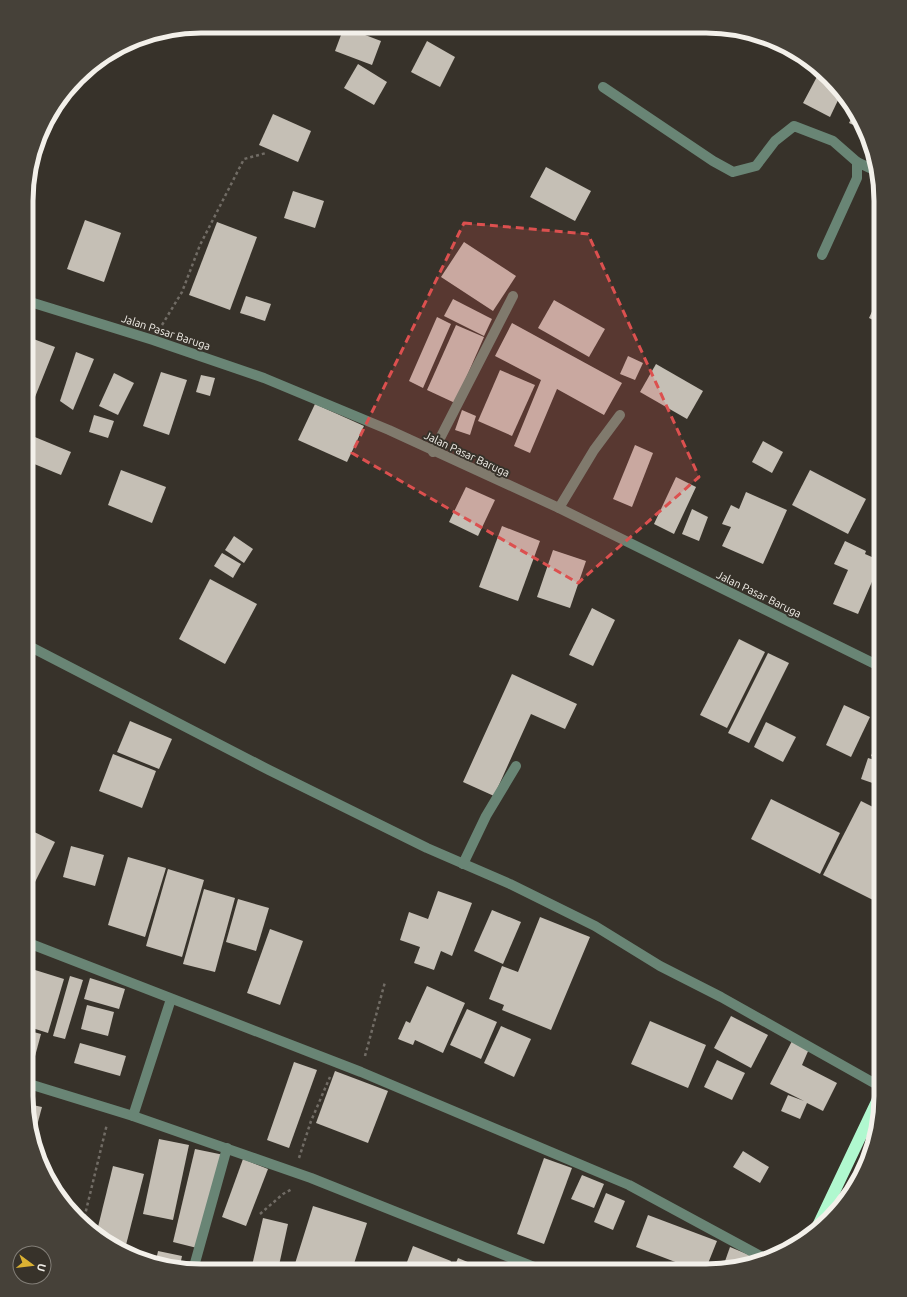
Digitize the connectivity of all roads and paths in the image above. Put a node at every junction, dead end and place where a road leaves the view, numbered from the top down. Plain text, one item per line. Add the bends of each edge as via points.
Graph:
1 (603, 87) dead end
2 (266, 153) dead end
3 (857, 162) junction
4 (871, 169) edge
5 (822, 255) dead end
6 (513, 296) dead end
7 (33, 303) edge
8 (153, 340) junction
9 (620, 415) dead end
10 (433, 452) junction
11 (559, 508) junction
12 (33, 648) edge
13 (874, 664) edge
14 (516, 766) dead end
15 (463, 864) junction
16 (33, 945) edge
17 (384, 982) dead end
18 (171, 999) junction
19 (337, 1064) junction
20 (361, 1072) junction
21 (874, 1083) edge
22 (33, 1085) edge
23 (874, 1108) edge
24 (111, 1110) junction
25 (133, 1116) junction
26 (227, 1148) junction
27 (295, 1172) junction
28 (311, 1178) junction
29 (260, 1214) dead end
30 (84, 1217) edge
31 (822, 1218) edge
32 (759, 1255) edge
33 (195, 1264) edge
34 (529, 1264) edge

1 - 3 street via 732,172 756,166 775,140 794,126 833,141
2 - 8 path via 244,159 200,245 182,292
3 - 4 street
3 - 5 street via 857,178
6 - 10 street
7 - 8 street, Jalan Pasar Baruga
8 - 10 street, Jalan Pasar Baruga via 264,378 389,430
9 - 11 street via 594,450
10 - 11 street, Jalan Pasar Baruga
11 - 13 street, Jalan Pasar Baruga
12 - 15 street via 269,770
14 - 15 street via 486,816
15 - 21 street via 595,926 660,966 721,997
16 - 18 street
17 - 20 path
18 - 19 street
18 - 25 street
19 - 20 street
19 - 27 path via 326,1083
20 - 32 street via 629,1185
22 - 24 street
23 - 31 highway
24 - 25 street
24 - 30 path
25 - 26 street
26 - 27 street
26 - 33 street
27 - 28 street
28 - 29 path via 283,1194
28 - 34 street

